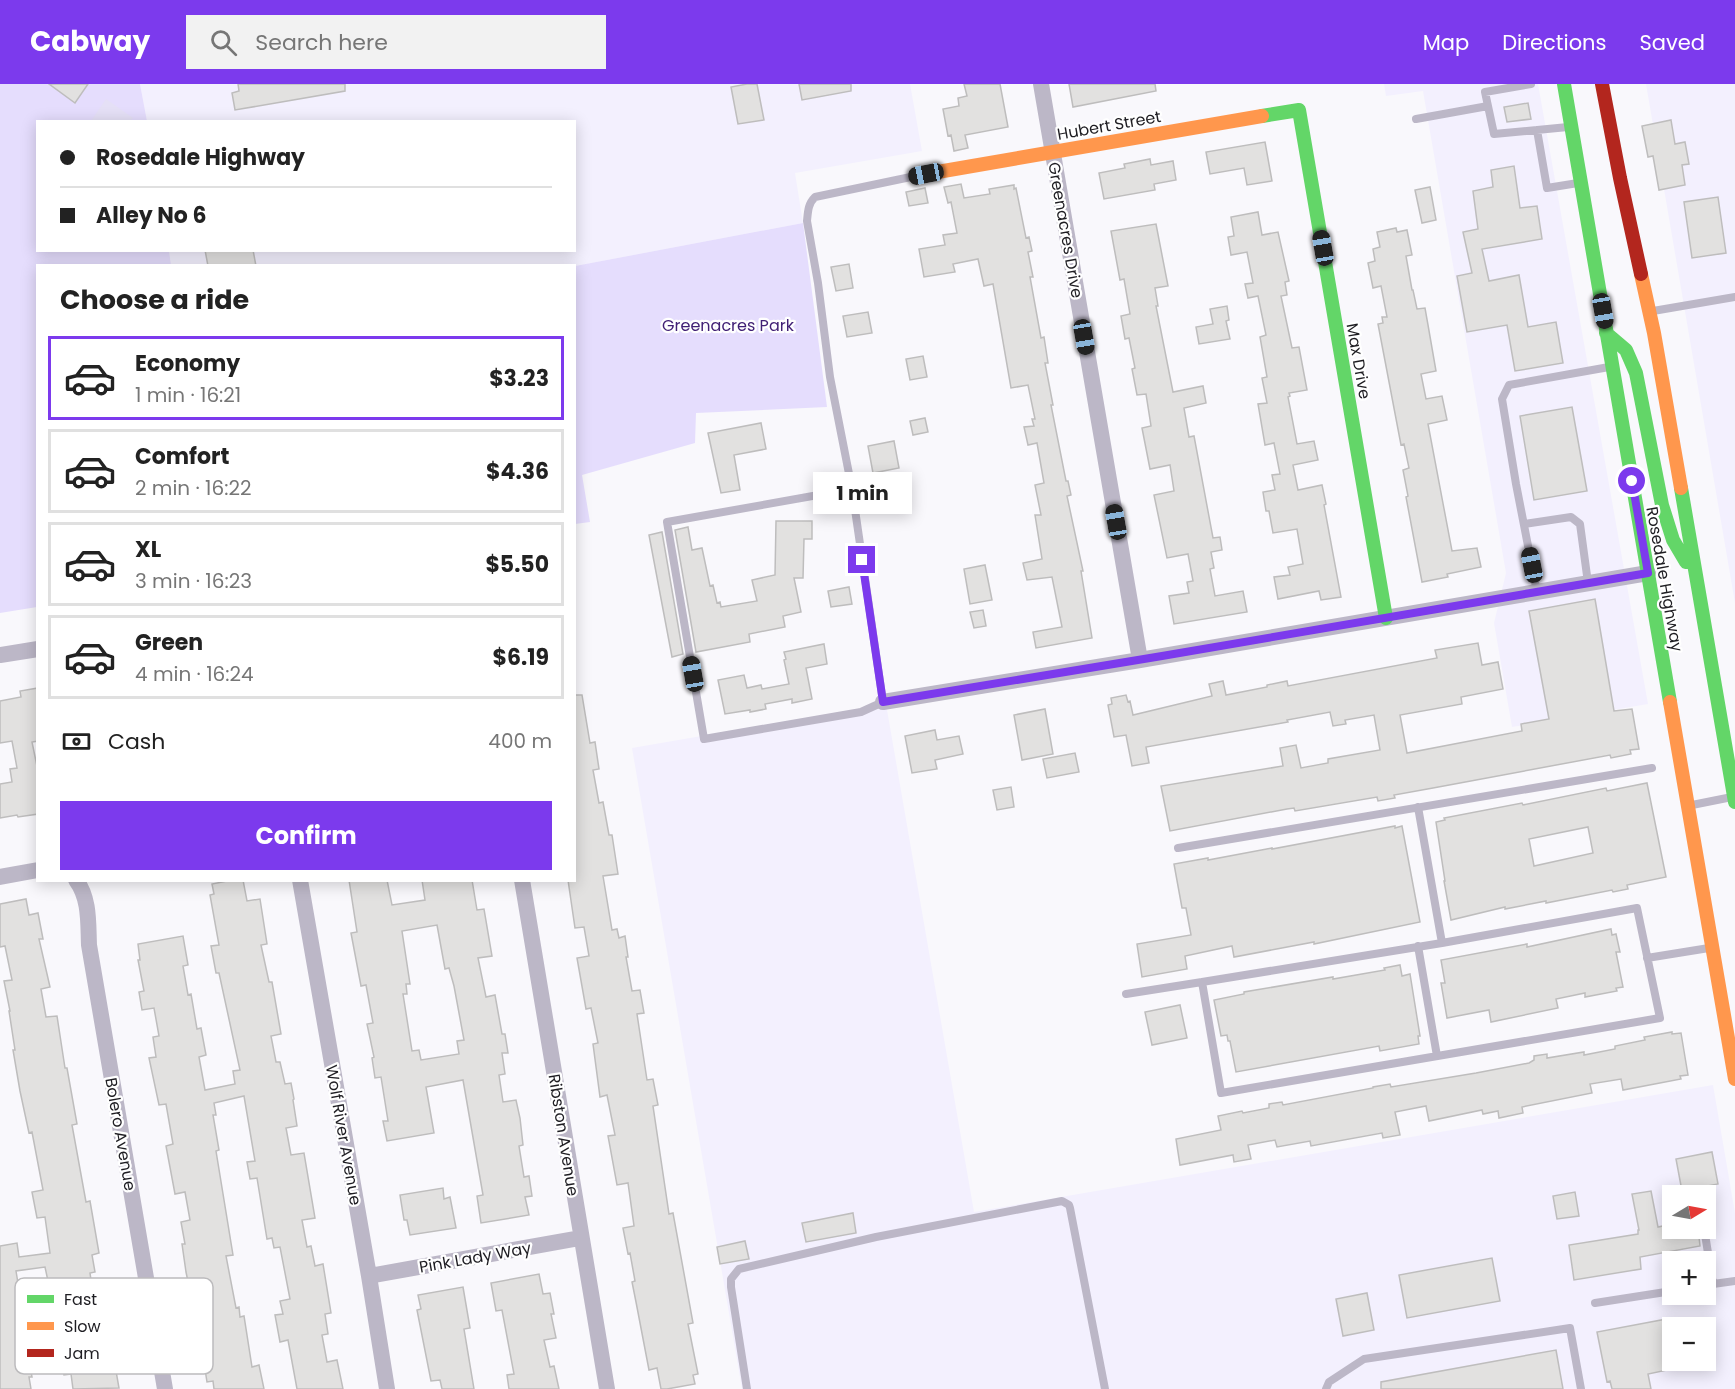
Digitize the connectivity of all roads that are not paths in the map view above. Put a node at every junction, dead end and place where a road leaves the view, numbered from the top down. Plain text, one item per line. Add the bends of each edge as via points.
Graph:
1 (1041, 84) edge
2 (1532, 84) edge
3 (1564, 84) edge
4 (1602, 84) edge
5 (1488, 106) junction
6 (1299, 110) joint
7 (1416, 119) dead end
8 (1571, 127) junction
9 (1537, 130) junction
10 (1053, 152) junction
11 (926, 174) joint
12 (1581, 182) junction
13 (1735, 297) edge
14 (1649, 312) junction
15 (1606, 333) junction
16 (1612, 366) junction
17 (852, 489) junction
18 (1524, 524) junction
19 (1648, 573) junction
20 (1697, 580) junction
21 (1588, 583) junction
22 (1537, 592) junction
23 (1386, 618) junction
24 (36, 649) edge
25 (0, 655) edge
26 (1140, 660) junction
27 (883, 702) junction
28 (1652, 768) dead end
29 (1735, 799) edge
30 (1688, 806) junction
31 (1418, 807) junction
32 (1178, 848) dead end
33 (36, 870) edge
34 (0, 877) edge
35 (77, 882) edge
36 (300, 882) edge
37 (522, 882) edge
38 (1442, 943) junction
39 (1418, 946) junction
40 (1713, 948) junction
41 (1647, 958) junction
42 (1202, 982) junction
43 (1126, 994) dead end
44 (1437, 1056) junction
45 (1735, 1079) edge
46 (580, 1238) junction
47 (369, 1276) junction
48 (146, 1278) edge
49 (1735, 1281) edge
50 (1716, 1284) edge
51 (1662, 1293) edge
52 (1595, 1303) dead end
53 (162, 1374) edge
54 (165, 1389) edge
55 (387, 1389) edge
56 (606, 1389) edge
57 (747, 1389) edge
58 (1105, 1389) edge
59 (1326, 1389) edge
60 (1581, 1389) edge

1 - 10 street, Greenacres Drive
2 - 5 lane via 1485,93
3 - 8 main road, Rosedale Highway
4 - 14 main road, Rosedale Highway
5 - 7 lane
5 - 9 lane via 1494,134
6 - 10 main road, Hubert Street
6 - 23 main road, Max Drive
8 - 9 lane
8 - 12 main road, Rosedale Highway
9 - 12 lane via 1547,188
10 - 11 main road, Hubert Street
10 - 26 street, Greenacres Drive
11 - 17 lane via 822,195 809,203 807,221 830,377
12 - 15 main road, Rosedale Highway
13 - 14 lane
14 - 20 main road, Rosedale Highway
15 - 16 main road, Rosedale Highway
15 - 20 main road via 1626,350 1636,373 1662,505 1673,540
16 - 18 lane via 1509,385 1502,399
16 - 19 main road, Rosedale Highway
17 - 27 lane
17 - 27 lane via 667,522 704,739 861,712
18 - 21 lane via 1571,517 1580,524
18 - 22 lane
19 - 21 street
19 - 30 main road, Rosedale Highway
20 - 29 main road, Rosedale Highway
21 - 22 street
22 - 23 street
23 - 26 street
24 - 25 street
26 - 27 street
28 - 31 lane
29 - 30 lane
30 - 40 main road, Rosedale Highway
31 - 32 lane
31 - 38 lane
33 - 34 street
35 - 48 street, Bolero Avenue via 87,906 89,945
36 - 47 street, Wolf River Avenue
37 - 46 street, Ribston Avenue
38 - 39 lane
38 - 41 lane via 1637,908
39 - 42 lane
39 - 44 lane
40 - 41 lane
40 - 45 main road, Rosedale Highway
41 - 44 lane via 1660,1018
42 - 43 lane
42 - 44 lane via 1221,1093
46 - 47 street, Pink Lady Way
46 - 56 street, Ribston Avenue
47 - 55 street, Wolf River Avenue
49 - 50 lane
51 - 52 lane
53 - 54 street, Bolero Avenue
57 - 58 lane via 731,1287 731,1279 739,1269 876,1237 1062,1201 1070,1208
59 - 60 lane via 1329,1382 1364,1359 1570,1328

